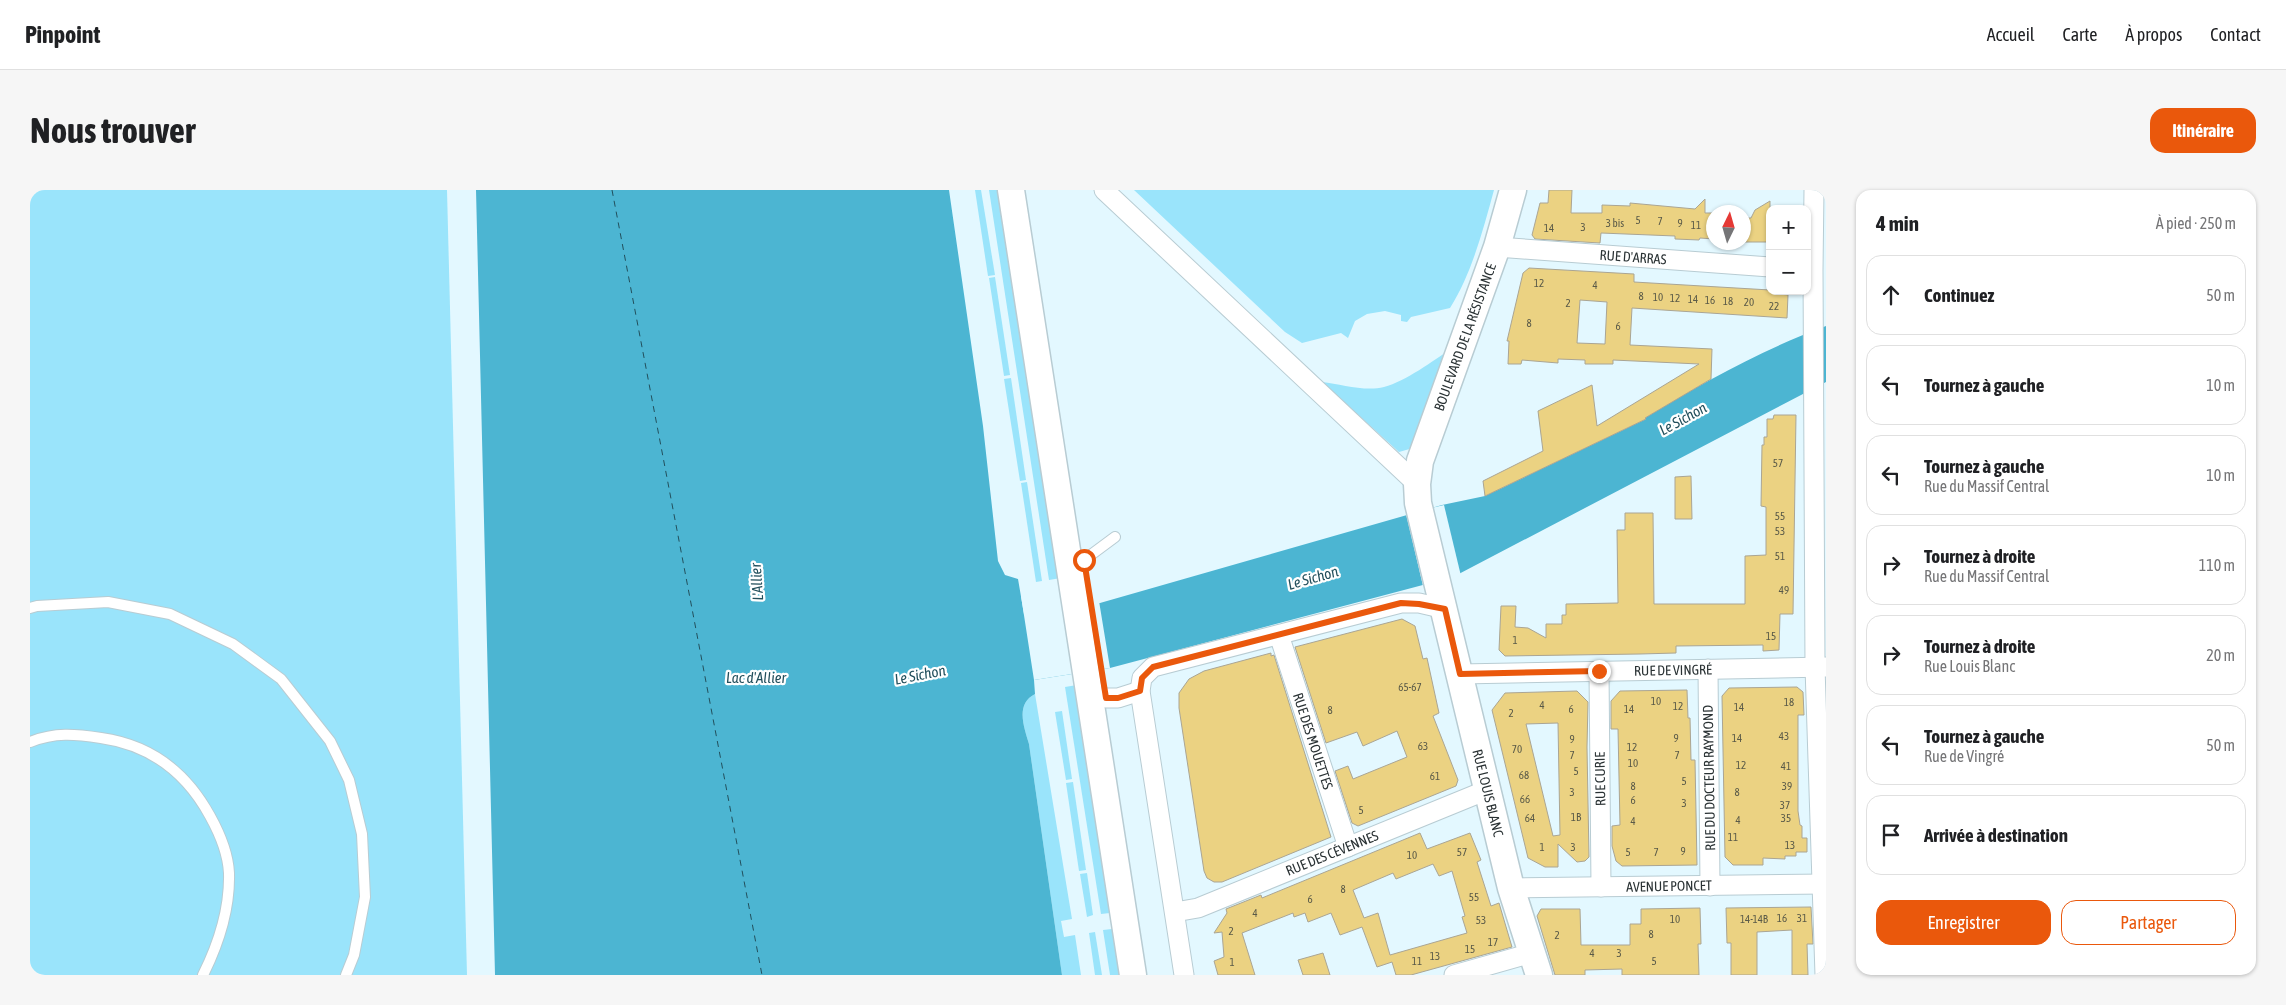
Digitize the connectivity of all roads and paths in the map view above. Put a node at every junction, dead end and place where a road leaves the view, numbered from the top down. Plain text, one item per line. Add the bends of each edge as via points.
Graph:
1 (1011, 190) edge
2 (1027, 190) edge
3 (1104, 190) edge
4 (1512, 190) edge
5 (1814, 190) edge
6 (1497, 247) junction
7 (1811, 250) edge
8 (1766, 267) edge
9 (1811, 284) edge
10 (1418, 493) junction
11 (1115, 537) dead end
12 (1081, 574) junction
13 (30, 608) edge
14 (1445, 609) junction
15 (1279, 635) junction
16 (1821, 667) edge
17 (1708, 669) junction
18 (1599, 671) junction
19 (1460, 674) junction
20 (1098, 683) junction
21 (1140, 691) junction
22 (30, 742) edge
23 (1488, 790) junction
24 (1348, 847) junction
25 (1825, 884) edge
26 (1710, 886) junction
27 (1601, 887) junction
28 (1512, 888) junction
29 (1174, 912) junction
30 (1535, 964) edge
31 (203, 975) edge
32 (346, 975) edge
33 (1133, 975) edge
34 (1148, 975) edge
35 (1184, 975) edge
36 (1454, 975) edge
37 (1825, 975) edge

1 - 12 main road
2 - 12 main road
3 - 10 street
4 - 6 main road, BOULEVARD DE LA RÉSISTANCE
5 - 7 street
6 - 8 street, RUE D'ARRAS
6 - 10 main road, BOULEVARD DE LA RÉSISTANCE via 1420,462
9 - 16 street
10 - 14 main road, RUE LOUIS BLANC
11 - 12 lane
12 - 20 main road
13 - 32 lane via 108,602 170,614 233,644 281,679 330,741 348,780 362,834 365,897 354,955
14 - 15 street via 1401,603
14 - 19 main road, RUE LOUIS BLANC
15 - 21 street via 1153,667 1142,678
15 - 24 street, RUE DES MOUETTES
16 - 17 street, RUE DE VINGRÉ
16 - 25 street
17 - 18 street, RUE DE VINGRÉ
17 - 26 street, RUE DU DOCTEUR RAYMOND
18 - 19 street, RUE DE VINGRÉ
18 - 27 street, RUE CURIE
19 - 23 main road, RUE LOUIS BLANC
20 - 21 street via 1118,698
20 - 33 main road
20 - 34 main road
21 - 29 street
22 - 31 lane via 66,733 120,740 154,754 186,779 221,836 228,871 225,917
23 - 24 street, RUE DES CÉVENNES
23 - 28 main road, RUE LOUIS BLANC
24 - 29 street, RUE DES CÉVENNES via 1198,908
25 - 26 street, AVENUE PONCET
25 - 37 street
26 - 27 street, AVENUE PONCET
27 - 28 street, AVENUE PONCET
28 - 30 main road, RUE LOUIS BLANC
29 - 35 street
30 - 36 street

